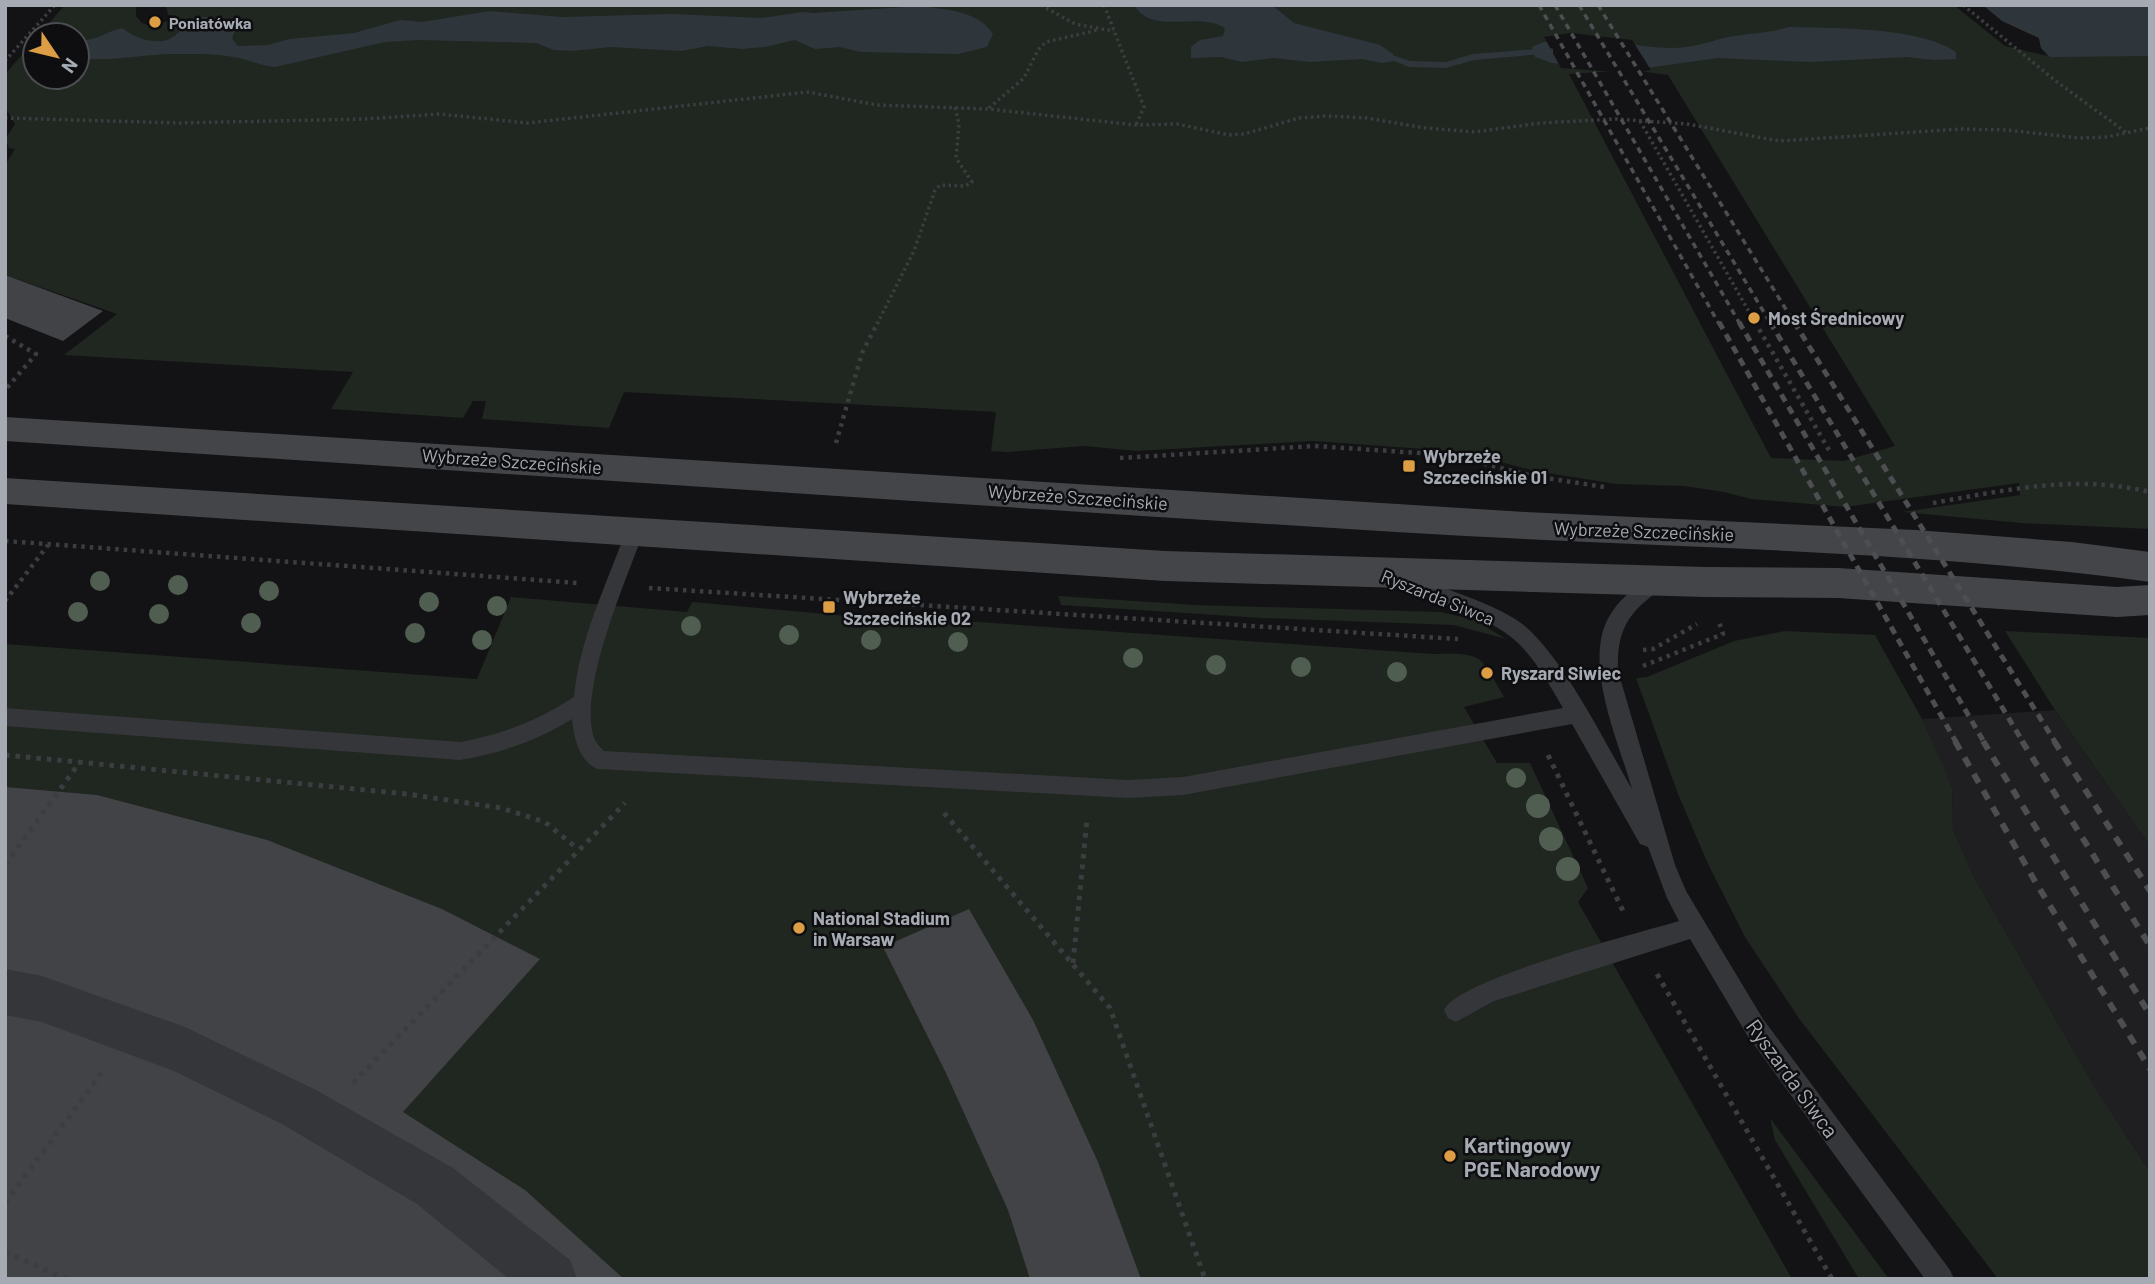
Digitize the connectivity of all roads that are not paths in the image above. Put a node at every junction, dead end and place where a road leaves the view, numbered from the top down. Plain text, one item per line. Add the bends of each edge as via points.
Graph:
1 (5, 429) edge
2 (5, 491) edge
3 (634, 533) junction
4 (2150, 567) edge
5 (1373, 572) junction
6 (1659, 581) junction
7 (2150, 600) edge
8 (582, 702) junction
9 (1577, 714) junction
10 (5, 718) edge
11 (1664, 865) junction
12 (1694, 927) junction
13 (5, 992) edge
14 (1456, 1010) dead end
15 (551, 1279) edge
16 (1941, 1279) edge

1 - 4 main road, Wybrzeże Szczecińskie via 1530,527 1812,537 2082,556
2 - 3 main road
3 - 5 main road via 1165,566
3 - 8 lane via 590,661
5 - 6 main road
5 - 9 lane, Ryszarda Siwca via 1487,614 1519,632 1546,663
6 - 7 main road via 1839,583 2117,602
6 - 11 lane, Ryszarda Siwca via 1628,603 1607,638 1606,651
8 - 9 lane via 584,740 598,760 1128,789 1183,786
8 - 10 lane via 545,728 502,744 460,751
9 - 11 lane, Ryszarda Siwca
11 - 12 lane, Ryszarda Siwca
12 - 14 lane via 1489,992
12 - 16 lane, Ryszarda Siwca via 1755,1027
13 - 15 street via 42,999 185,1051 299,1107 435,1186

